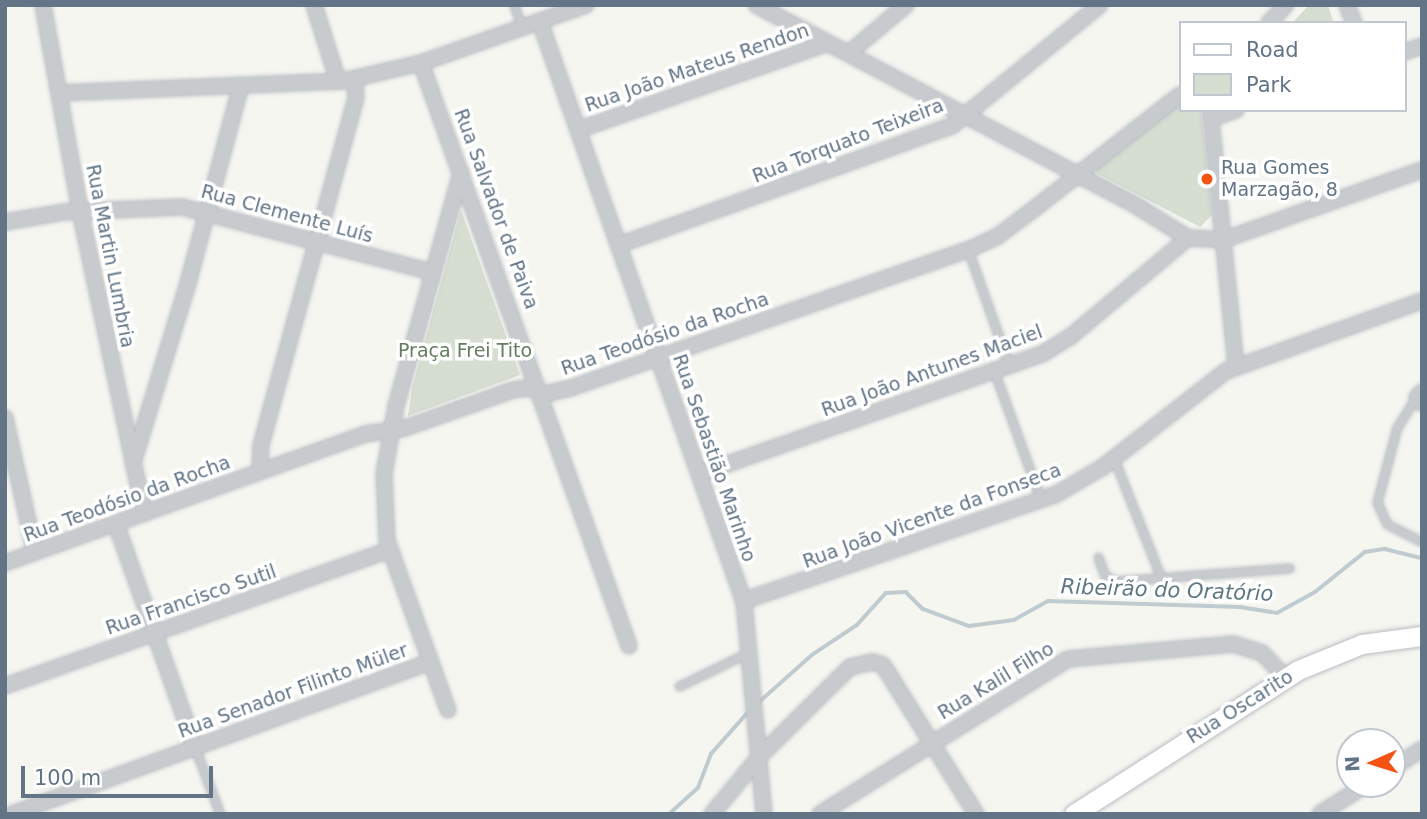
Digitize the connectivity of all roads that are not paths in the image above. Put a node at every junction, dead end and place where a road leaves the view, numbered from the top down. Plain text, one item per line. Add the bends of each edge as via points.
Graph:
1 (44, 5) edge
2 (314, 5) edge
3 (514, 5) edge
4 (586, 5) edge
5 (756, 5) edge
6 (906, 5) edge
7 (1100, 5) edge
8 (1286, 5) edge
9 (1271, 21) edge
10 (540, 22) junction
11 (522, 28) junction
12 (828, 43) junction
13 (849, 53) junction
14 (421, 63) junction
15 (355, 79) junction
16 (338, 81) junction
17 (240, 85) junction
18 (59, 93) junction
19 (1178, 97) edge
20 (1210, 115) edge
21 (963, 116) junction
22 (578, 130) junction
23 (1422, 170) edge
24 (461, 173) junction
25 (1077, 176) junction
26 (80, 211) junction
27 (205, 214) junction
28 (5, 222) edge
29 (1188, 238) junction
30 (1223, 240) junction
31 (316, 242) junction
32 (619, 245) junction
33 (968, 250) junction
34 (432, 272) junction
35 (1422, 301) edge
36 (659, 357) junction
37 (1009, 365) junction
38 (1236, 367) junction
39 (994, 370) junction
40 (541, 392) junction
41 (1420, 398) edge
42 (5, 418) edge
43 (392, 430) junction
44 (1114, 459) junction
45 (132, 465) junction
46 (260, 472) junction
47 (699, 474) junction
48 (1041, 500) junction
49 (145, 513) junction
50 (116, 524) junction
51 (1422, 542) edge
52 (390, 550) junction
53 (34, 552) junction
54 (1098, 556) dead end
55 (5, 563) edge
56 (1290, 568) dead end
57 (1161, 578) junction
58 (743, 601) junction
59 (155, 633) junction
60 (1422, 636) edge
61 (629, 646) dead end
62 (749, 652) junction
63 (430, 663) junction
64 (1285, 677) junction
65 (5, 686) edge
66 (679, 686) dead end
67 (448, 710) dead end
68 (932, 742) junction
69 (195, 747) junction
70 (1422, 750) edge
71 (760, 756) junction
72 (1406, 760) edge
73 (1345, 798) edge
74 (12, 814) edge
75 (220, 814) edge
76 (712, 814) edge
77 (764, 814) edge
78 (820, 814) edge
79 (976, 814) edge
80 (1074, 814) edge
81 (1320, 814) edge

1 - 18 street, Rua Martin Lumbria
2 - 16 street
3 - 11 lane
4 - 10 street
5 - 12 street
6 - 13 street
7 - 21 street, Rua Torquato Teixeira
8 - 9 street
10 - 11 street
10 - 22 street, Rua Sebastião Marinho
11 - 14 street
12 - 13 street
12 - 22 street, Rua João Mateus Rendon
13 - 21 street
14 - 15 street
14 - 24 street, Rua Salvador de Paiva
15 - 16 street
15 - 31 street via 356,98
16 - 17 street
17 - 18 street
17 - 27 street
18 - 26 street, Rua Martin Lumbria
19 - 25 street, Rua Teodósio da Rocha
20 - 30 street
21 - 25 street
21 - 32 street, Rua Torquato Teixeira via 952,126 906,144
22 - 32 street, Rua Sebastião Marinho
23 - 30 street
24 - 34 street
24 - 40 street, Rua Salvador de Paiva
25 - 29 street
25 - 33 street, Rua Teodósio da Rocha via 998,236
26 - 27 street, Rua Clemente Luís via 182,207
26 - 28 street, Rua Clemente Luís
26 - 45 street, Rua Martin Lumbria
27 - 31 street, Rua Clemente Luís
27 - 45 street
29 - 30 street
29 - 37 street, Rua João Antunes Maciel via 1070,337
30 - 38 street
31 - 34 street, Rua Clemente Luís
31 - 46 street via 261,445
32 - 36 street, Rua Sebastião Marinho
33 - 36 street, Rua Teodósio da Rocha
33 - 37 lane
34 - 43 street
35 - 38 street, Rua João Vicente da Fonseca
36 - 40 street, Rua Teodósio da Rocha via 570,388
36 - 47 street, Rua Sebastião Marinho
37 - 39 street, Rua João Antunes Maciel
38 - 44 street, Rua João Vicente da Fonseca
39 - 47 street, Rua João Antunes Maciel
39 - 48 lane
40 - 43 street, Rua Teodósio da Rocha via 513,390
40 - 61 street, Rua Salvador de Paiva
41 - 51 lane via 1397,427 1377,502 1387,524
42 - 53 street
43 - 46 street, Rua Teodósio da Rocha via 365,434
43 - 52 street via 384,474
44 - 48 street, Rua João Vicente da Fonseca
44 - 57 lane
45 - 49 street, Rua Martin Lumbria
46 - 49 street, Rua Teodósio da Rocha
47 - 58 street, Rua Sebastião Marinho
48 - 58 street, Rua João Vicente da Fonseca
49 - 50 street, Rua Teodósio da Rocha
50 - 53 street, Rua Teodósio da Rocha
50 - 59 street
52 - 59 street, Rua Francisco Sutil
52 - 63 street
53 - 55 street, Rua Teodósio da Rocha
54 - 57 lane via 1110,579
56 - 57 lane
58 - 62 street, Rua Sebastião Marinho
59 - 65 street, Rua Francisco Sutil
59 - 69 street
60 - 64 main road, Rua Oscarito via 1363,644
62 - 66 lane
62 - 71 street, Rua Sebastião Marinho
63 - 67 street
63 - 69 street, Rua Senador Filinto Müler
64 - 68 street, Rua Kalil Filho via 1262,653 1233,644 1068,659
64 - 80 main road, Rua Oscarito
68 - 71 street via 883,665 867,662 850,667
68 - 78 street, Rua Kalil Filho
68 - 79 street
69 - 74 street, Rua Senador Filinto Müler
69 - 75 lane
70 - 72 street
71 - 76 street
71 - 77 street, Rua Sebastião Marinho
73 - 81 street

